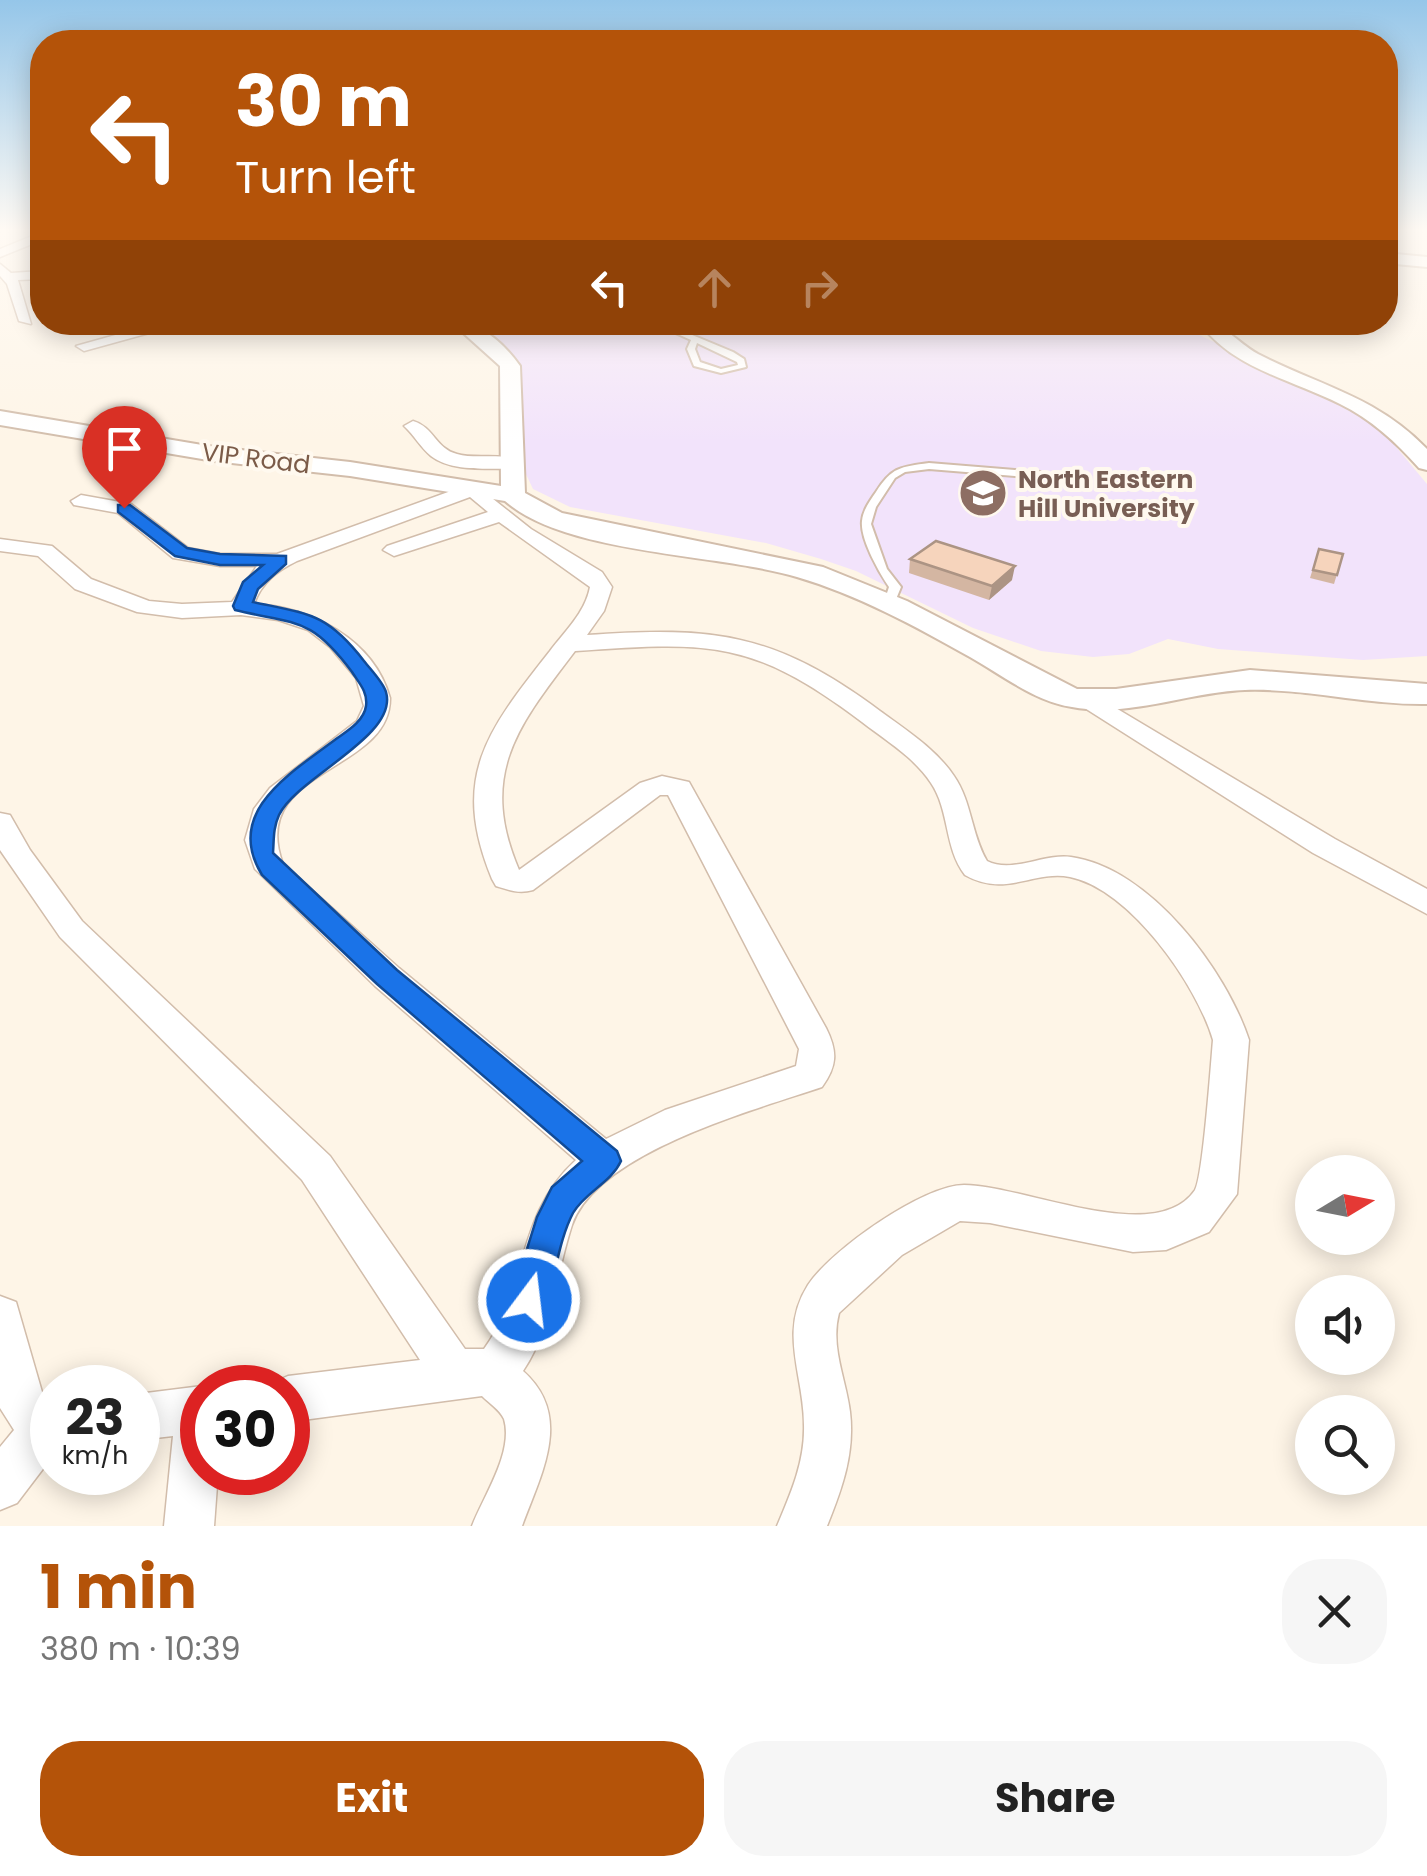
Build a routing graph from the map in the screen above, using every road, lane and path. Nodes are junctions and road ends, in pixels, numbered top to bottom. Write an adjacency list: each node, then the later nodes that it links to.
1 (17, 300): 2 (street)
2 (26, 321)
3 (129, 335): 8 (street)
4 (476, 335): 11 (street)
5 (684, 335): 7 (lane)
6 (1221, 335): 12 (street)
7 (695, 340): 7 (lane)
8 (84, 346)
9 (0, 418): 14 (street, VIP Road)
10 (413, 426): 11 (street)
11 (511, 463): 16 (street)
12 (1427, 463)
13 (1040, 475): 20 (lane)
14 (473, 489): 16 (street); 19 (street)
15 (81, 502): 19 (street)
16 (507, 504): 18 (street); 20 (street); 22 (street)
17 (0, 546): 21 (street)
18 (394, 550)
19 (280, 560): 21 (street)
20 (890, 602): 24 (street)
21 (246, 608): 27 (street)
22 (567, 644): 27 (street); 37 (street)
23 (1427, 694): 24 (street)
24 (1089, 700): 26 (street)
25 (0, 822): 29 (street)
26 (1427, 903)
27 (605, 1161): 29 (street)
28 (0, 1317): 31 (street)
29 (480, 1375): 30 (street); 36 (street)
30 (310, 1396)
31 (30, 1413)
32 (30, 1449): 33 (street)
33 (0, 1486)
34 (192, 1495): 35 (street)
35 (189, 1526)
36 (497, 1526)
37 (802, 1526)

